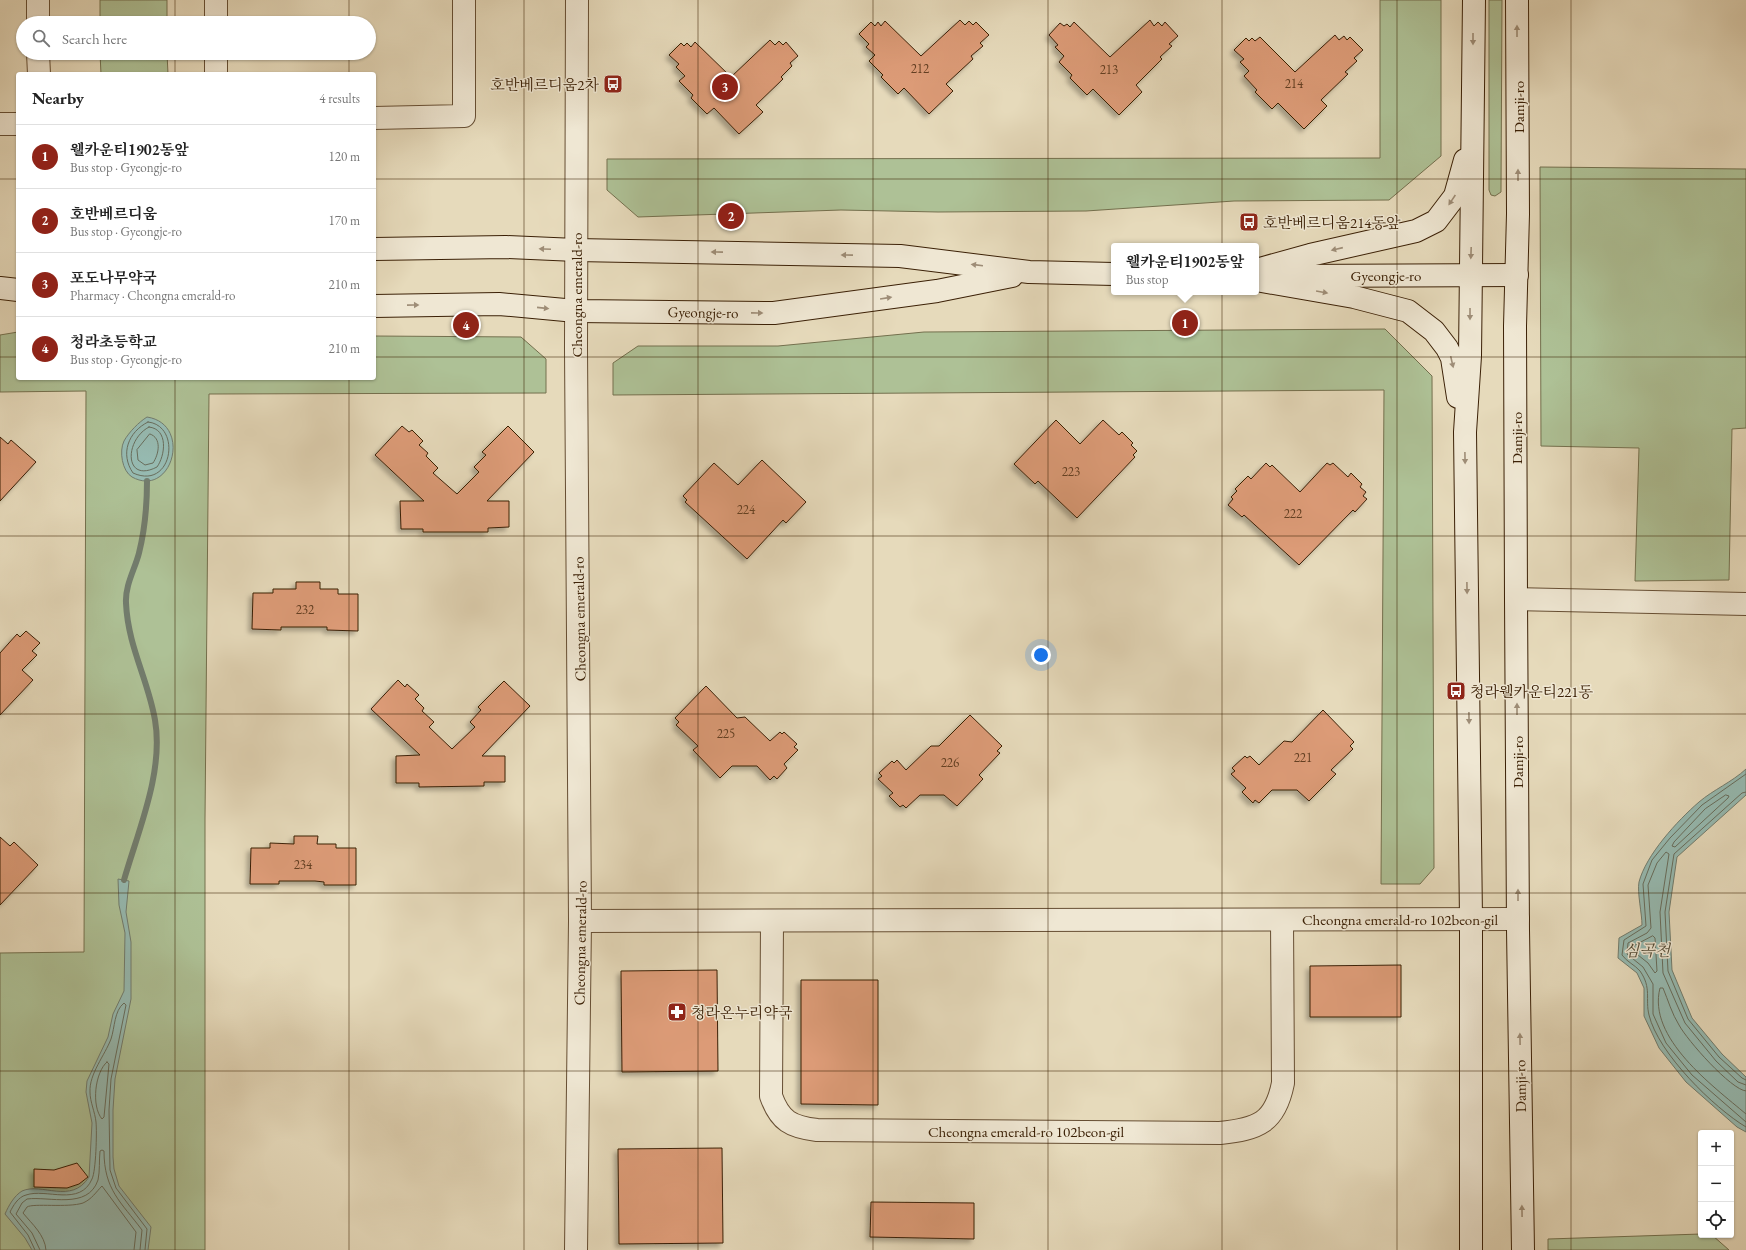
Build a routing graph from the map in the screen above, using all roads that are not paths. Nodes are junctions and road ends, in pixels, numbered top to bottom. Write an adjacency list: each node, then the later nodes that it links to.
1 (38, 0): 7 (main road)
2 (216, 0): 8 (main road)
3 (464, 0): 13 (main road)
4 (577, 0): 18 (main road, Cheongna emerald-ro)
5 (1474, 0): 14 (main road, one-way to 14)
6 (1517, 0): 23 (main road, Damji-ro, one-way to 6)
7 (38, 16)
8 (216, 16)
9 (38, 60): 11 (main road)
10 (216, 60): 12 (main road)
11 (39, 72)
12 (216, 72)
13 (376, 118)
14 (1473, 122): 19 (main road, one-way to 19); 22 (main road, one-way to 22)
15 (0, 124): 16 (main road)
16 (16, 124)
17 (376, 249): 18 (main road, Gyeongje-ro, one-way to 17)
18 (576, 250): 20 (main road, Gyeongje-ro, one-way to 18); 30 (main road, Cheongna emerald-ro)
19 (1259, 269)
20 (1029, 272): 21 (main road, Gyeongje-ro); 30 (main road, Gyeongje-ro, one-way to 20)
21 (1111, 274)
22 (1470, 275): 23 (main road, Gyeongje-ro); 24 (main road, Gyeongje-ro); 31 (main road, one-way to 31)
23 (1517, 275): 32 (main road, Damji-ro)
24 (1259, 276)
25 (1259, 281): 31 (main road, one-way to 31)
26 (16, 285): 27 (main road)
27 (0, 288): 28 (main road)
28 (16, 290)
29 (376, 306): 30 (main road, Gyeongje-ro, one-way to 30)
30 (576, 311): 37 (main road, Cheongna emerald-ro)
31 (1465, 432): 34 (main road, one-way to 34)
32 (1516, 599): 33 (main road); 35 (main road, Damji-ro, one-way to 32)
33 (1746, 604)
34 (1471, 919): 35 (main road, Cheongna emerald-ro 102beon-gil); 36 (main road, Cheongna emerald-ro 102beon-gil); 40 (main road)
35 (1518, 919): 41 (main road, Damji-ro, one-way to 35)
36 (1282, 920): 38 (main road, Cheongna emerald-ro 102beon-gil); 38 (main road, Cheongna emerald-ro 102beon-gil)
37 (580, 921): 38 (main road, Cheongna emerald-ro 102beon-gil); 39 (main road, Cheongna emerald-ro)
38 (772, 921)
39 (576, 1244)
40 (1471, 1250)
41 (1523, 1250)

